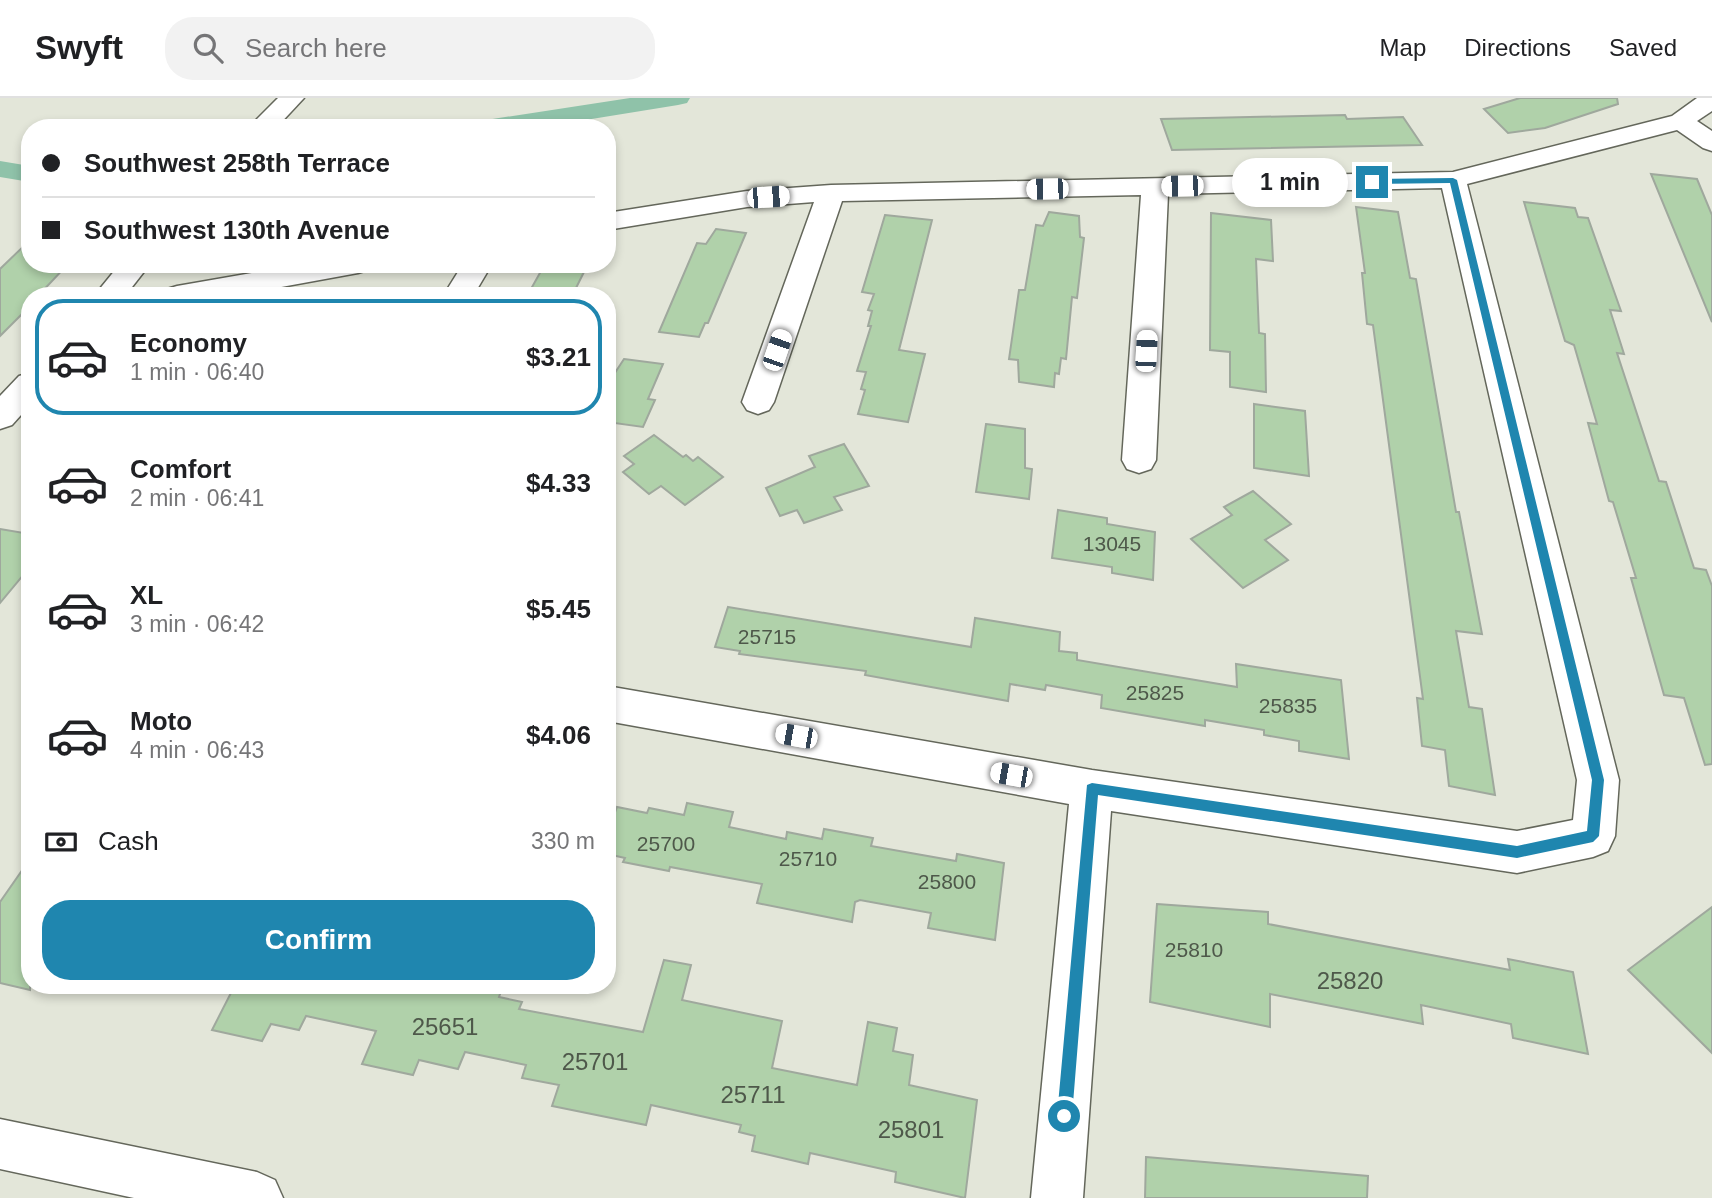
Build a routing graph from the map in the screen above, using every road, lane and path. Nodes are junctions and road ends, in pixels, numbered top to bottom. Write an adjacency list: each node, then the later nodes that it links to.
1 (292, 98): 3 (street)
2 (1712, 99): 4 (street)
3 (270, 119)
4 (1681, 121): 5 (street); 6 (street)
5 (1712, 143)
6 (1453, 180): 7 (street); 19 (street)
7 (1156, 187): 8 (street); 17 (street)
8 (831, 193): 9 (street); 15 (street)
9 (616, 221)
10 (128, 273): 12 (street)
11 (307, 273): 13 (street)
12 (117, 287)
13 (228, 287)
14 (21, 394): 16 (street)
15 (758, 402)
16 (0, 417)
17 (1139, 460)
18 (616, 705): 19 (street)
19 (1092, 789): 22 (street)
20 (0, 1144): 21 (street)
21 (257, 1198)
22 (1057, 1198)

